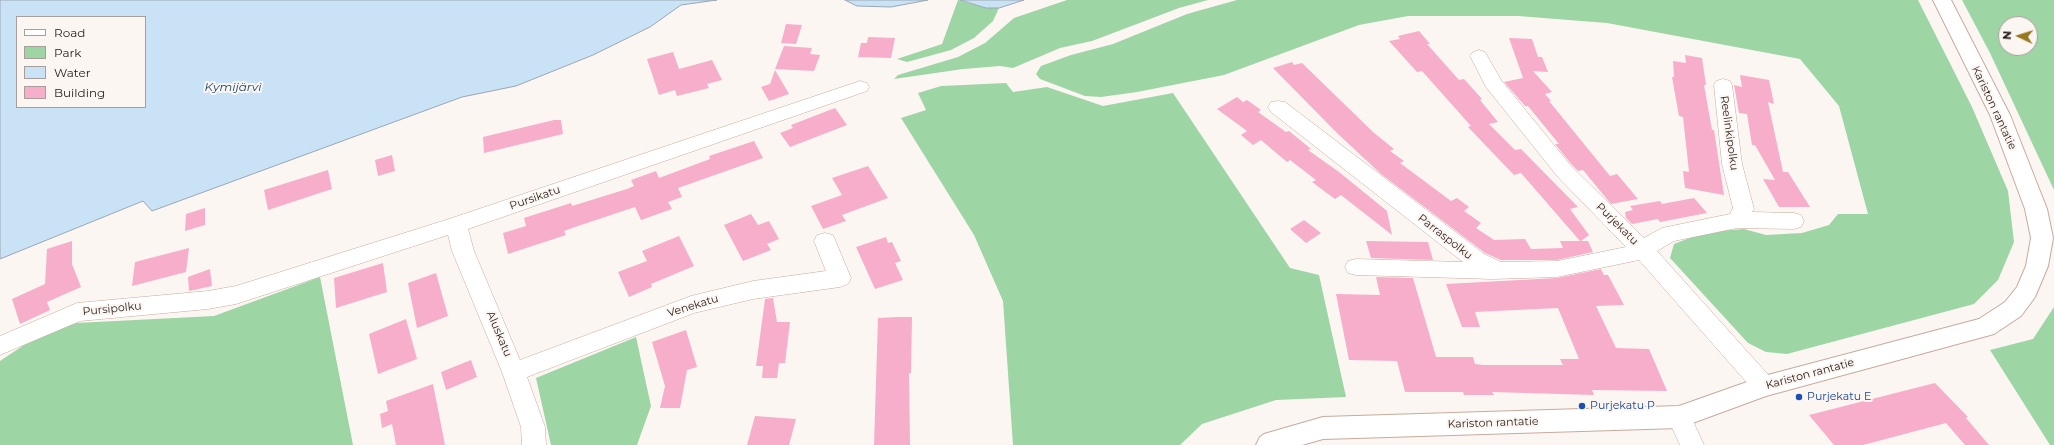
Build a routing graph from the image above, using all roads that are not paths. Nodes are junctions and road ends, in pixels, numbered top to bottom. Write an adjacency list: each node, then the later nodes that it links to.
1 (1942, 0): 16 (street, Kariston rantatie)
2 (1479, 56): 10 (street, Purjekatu)
3 (1723, 85): 6 (street, Reelinkipolku)
4 (860, 87): 8 (street, Pursikatu)
5 (1278, 107): 12 (street, Parraspolku)
6 (1737, 220): 7 (street); 10 (street)
7 (1794, 221)
8 (456, 225): 13 (street, Pursikatu); 15 (street, Aluskatu)
9 (825, 241): 15 (street, Venekatu)
10 (1643, 250): 12 (street, Parraspolku); 16 (street, Purjekatu)
11 (1356, 267): 12 (street)
12 (1498, 271)
13 (208, 300): 14 (street, Pursipolku)
14 (0, 346)
15 (514, 372): 18 (street, Aluskatu)
16 (1764, 386): 17 (street, Kariston rantatie)
17 (1680, 417): 19 (street, Kariston rantatie); 20 (street)
18 (534, 445)
19 (1269, 445)
20 (1692, 445)

